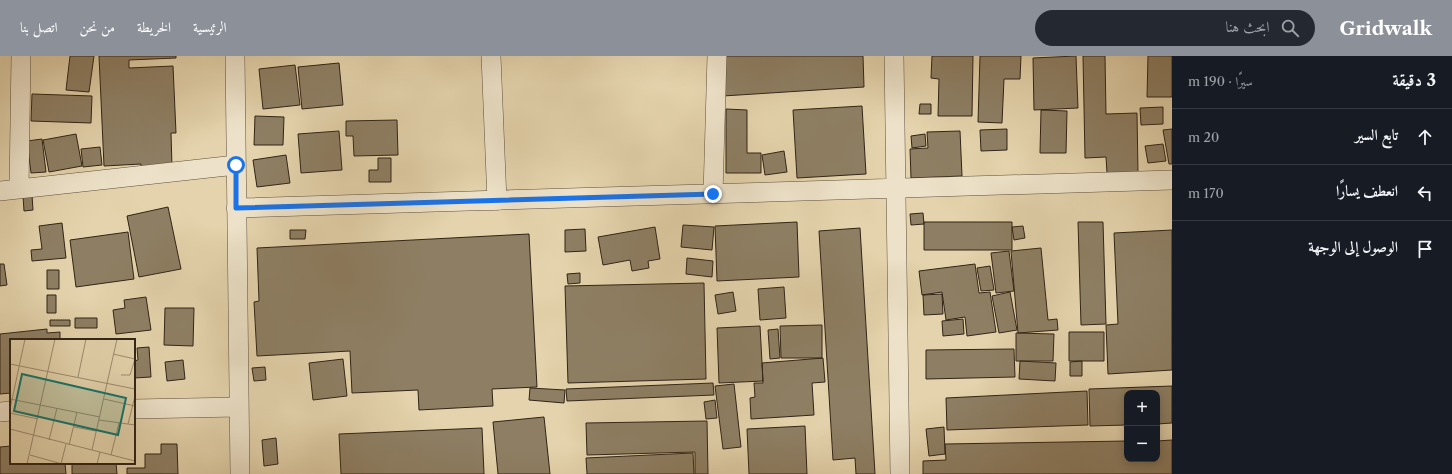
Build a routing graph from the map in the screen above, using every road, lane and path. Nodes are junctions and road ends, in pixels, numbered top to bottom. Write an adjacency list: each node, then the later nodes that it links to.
1 (21, 56): 8 (street)
2 (235, 56): 6 (street)
3 (491, 56): 12 (street)
4 (717, 56): 11 (street)
5 (894, 56): 9 (street)
6 (236, 165): 8 (street); 13 (street)
7 (1172, 180): 9 (street)
8 (19, 189): 10 (street)
9 (896, 189): 11 (street); 19 (street)
10 (0, 191)
11 (713, 194): 12 (street)
12 (497, 201): 13 (street)
13 (236, 208): 14 (street)
14 (239, 407): 15 (street); 18 (street)
15 (135, 409)
16 (10, 411): 17 (street)
17 (0, 412)
18 (240, 474)
19 (900, 474)

